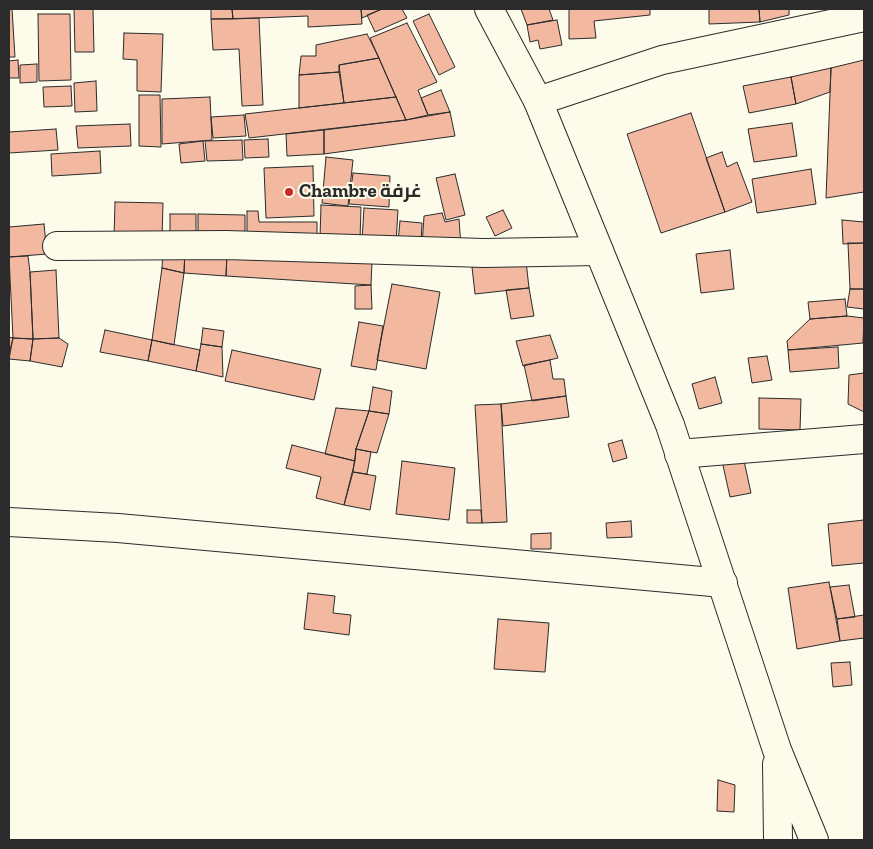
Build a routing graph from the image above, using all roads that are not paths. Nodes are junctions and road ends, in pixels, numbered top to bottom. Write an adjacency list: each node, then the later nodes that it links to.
1 (489, 9): 3 (street)
2 (864, 17): 3 (street)
3 (538, 101): 5 (street)
4 (57, 246): 5 (street)
5 (599, 251): 7 (street)
6 (864, 438): 7 (street)
7 (679, 454): 9 (street)
8 (9, 522): 9 (street)
9 (724, 583): 10 (street)
10 (777, 750): 11 (street); 12 (street)
11 (778, 840)
12 (814, 840)

